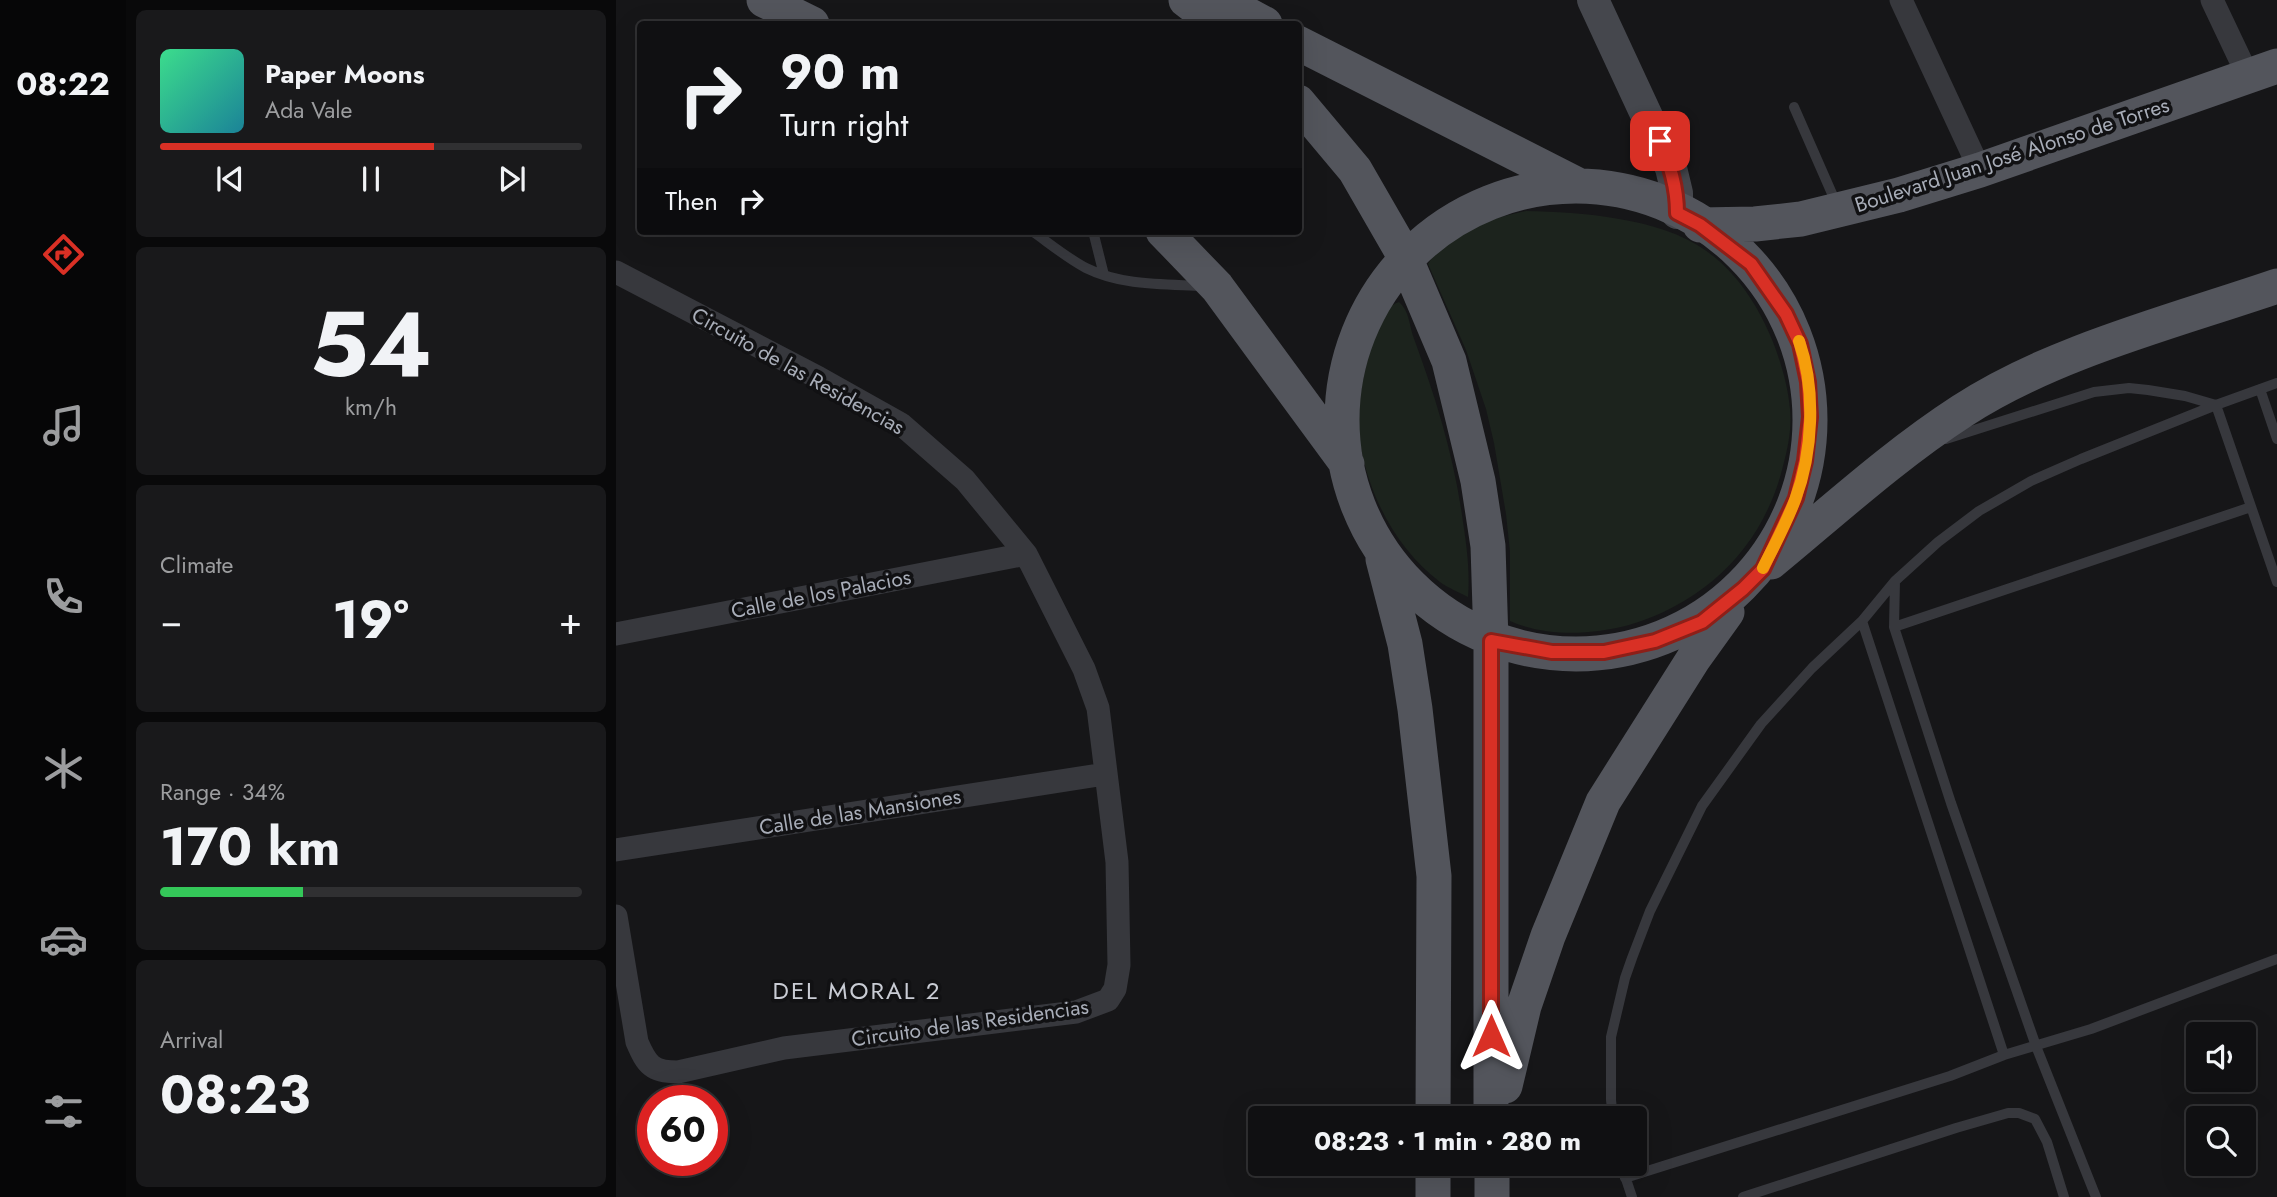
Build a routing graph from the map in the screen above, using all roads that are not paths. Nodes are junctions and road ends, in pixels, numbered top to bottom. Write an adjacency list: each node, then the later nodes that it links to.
1 (764, 0): 7 (main road)
2 (1186, 0): 8 (main road)
3 (1220, 0): 9 (main road)
4 (1593, 0): 17 (street)
5 (1901, 0): 14 (street)
6 (2212, 0): 11 (street)
7 (806, 21)
8 (1213, 21)
9 (1259, 21)
10 (1302, 45): 15 (main road)
11 (2262, 71): 14 (main road, Boulevard Juan José Alonso de Torres)
12 (1302, 107): 21 (main road)
13 (1794, 107): 16 (lane)
14 (1980, 170): 16 (main road, Boulevard Juan José Alonso de Torres)
15 (1591, 191): 17 (main road); 21 (main road)
16 (1840, 211): 17 (main road, Boulevard Juan José Alonso de Torres)
17 (1688, 219): 35 (main road)
18 (1038, 235): 23 (lane)
19 (1094, 235): 23 (lane)
20 (1167, 235): 25 (main road)
21 (1404, 256): 31 (main road); 41 (main road)
22 (616, 272): 34 (street, Circuito de las Residencias)
23 (1104, 275): 25 (lane)
24 (2277, 286): 30 (main road)
25 (1217, 287): 31 (main road)
26 (2277, 383): 27 (lane)
27 (2260, 389): 28 (lane); 29 (lane)
28 (2216, 405): 30 (lane); 32 (lane); 36 (lane)
29 (2277, 439)
30 (1905, 452): 35 (main road)
31 (1352, 471): 33 (main road)
32 (2251, 507): 37 (lane); 39 (lane)
33 (1378, 539): 41 (main road); 48 (main road)
34 (1026, 554): 40 (street, Calle de los Palacios); 42 (street, Circuito de las Residencias)
35 (1753, 579): 41 (main road); 50 (main road)
36 (1895, 581): 38 (lane); 39 (lane)
37 (2277, 582)
38 (1862, 621): 47 (lane); 51 (lane)
39 (1894, 627): 46 (lane)
40 (616, 634)
41 (1491, 641): 49 (main road)
42 (1105, 774): 43 (street, Calle de las Mansiones); 44 (street, Circuito de las Residencias)
43 (616, 850)
44 (616, 916)
45 (2277, 959): 46 (lane)
46 (2036, 1046): 47 (lane); 60 (lane)
47 (2004, 1055): 54 (lane)
48 (1433, 1106)
49 (1492, 1106)
50 (1500, 1106)
51 (1612, 1106)
52 (1433, 1176): 55 (main road)
53 (1492, 1176): 56 (main road)
54 (1625, 1178): 57 (lane)
55 (1433, 1197)
56 (1492, 1197)
57 (1632, 1197)
58 (1743, 1197): 59 (lane)
59 (2064, 1197)
60 (2096, 1197)

